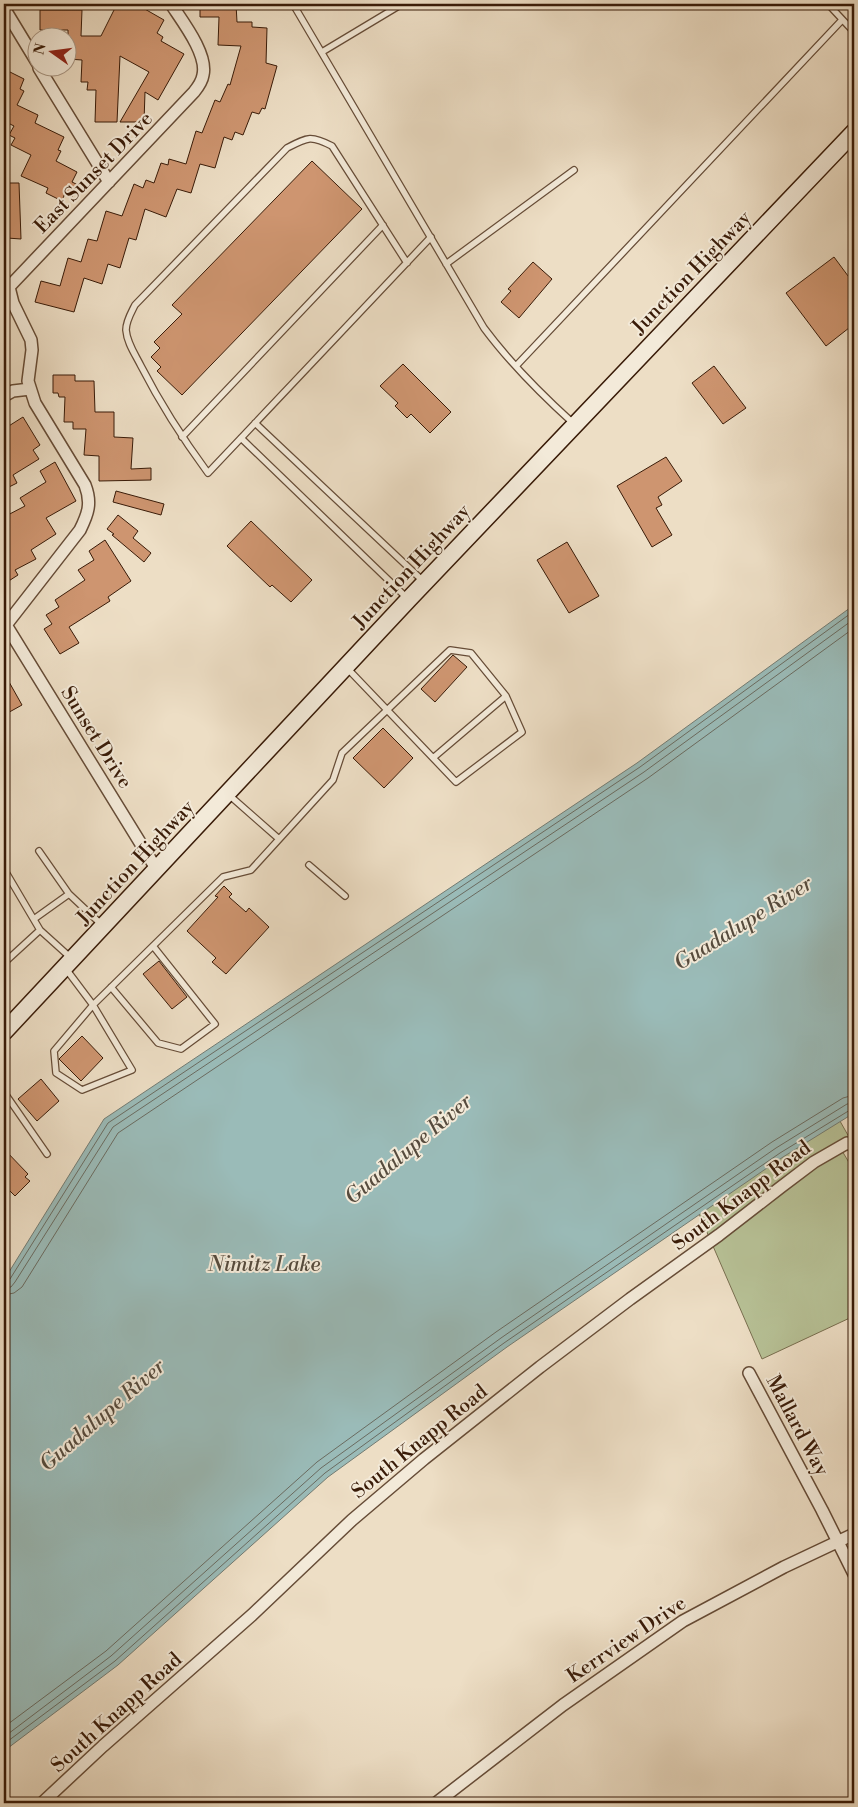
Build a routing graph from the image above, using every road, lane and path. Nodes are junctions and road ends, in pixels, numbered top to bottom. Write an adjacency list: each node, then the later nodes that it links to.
1 (171, 4): 13 (street, East Sunset Drive)
2 (293, 4): 9 (lane)
3 (402, 4): 9 (lane)
4 (828, 4): 6 (lane)
5 (4, 8): 8 (street)
6 (842, 20): 7 (lane); 20 (lane)
7 (854, 32)
8 (28, 48)
9 (322, 52): 15 (lane)
10 (46, 78): 13 (street)
11 (854, 132): 24 (main road, Junction Highway)
12 (574, 170): 17 (lane)
13 (109, 182): 19 (street, East Sunset Drive)
14 (383, 225): 16 (lane); 25 (lane); 25 (lane)
15 (431, 237): 16 (lane); 17 (lane)
16 (407, 263): 23 (lane)
17 (446, 264): 20 (lane)
18 (4, 287): 19 (street)
19 (13, 303): 21 (street)
20 (516, 366): 24 (lane)
21 (30, 389): 22 (street); 29 (street)
22 (4, 396)
23 (256, 423): 26 (lane); 27 (lane)
24 (575, 424): 27 (main road, Junction Highway)
25 (182, 437): 26 (lane)
26 (241, 438): 28 (lane)
27 (425, 582): 28 (main road, Junction Highway)
28 (408, 599): 30 (main road, Junction Highway)
29 (5, 625): 39 (street, Sunset Drive)
30 (346, 667): 32 (lane); 34 (main road, Junction Highway)
31 (506, 696): 32 (lane); 33 (lane); 33 (lane)
32 (388, 710): 33 (lane); 35 (lane)
33 (433, 758)
34 (228, 794): 35 (lane); 39 (main road, Junction Highway)
35 (279, 839): 45 (lane)
36 (39, 851): 40 (lane)
37 (309, 865): 41 (lane)
38 (4, 869): 42 (lane)
39 (157, 870): 43 (main road, Junction Highway)
40 (69, 894): 42 (lane); 43 (lane)
41 (345, 896)
42 (34, 919): 44 (lane)
43 (104, 926): 47 (main road, Junction Highway)
44 (40, 930): 46 (lane); 47 (lane)
45 (153, 946): 48 (lane); 48 (lane)
46 (4, 963)
47 (68, 964): 49 (lane); 50 (main road, Junction Highway)
48 (111, 987): 49 (lane)
49 (93, 1005): 49 (lane)
50 (4, 1032)
51 (4, 1092): 53 (lane)
52 (851, 1145): 58 (street, South Knapp Road)
53 (48, 1154)
54 (749, 1373): 56 (street, Mallard Way)
55 (854, 1534): 56 (street, Kerrview Drive)
56 (838, 1542): 57 (street, Mallard Way); 59 (street, Kerrview Drive)
57 (854, 1574)
58 (42, 1803)
59 (436, 1803)

